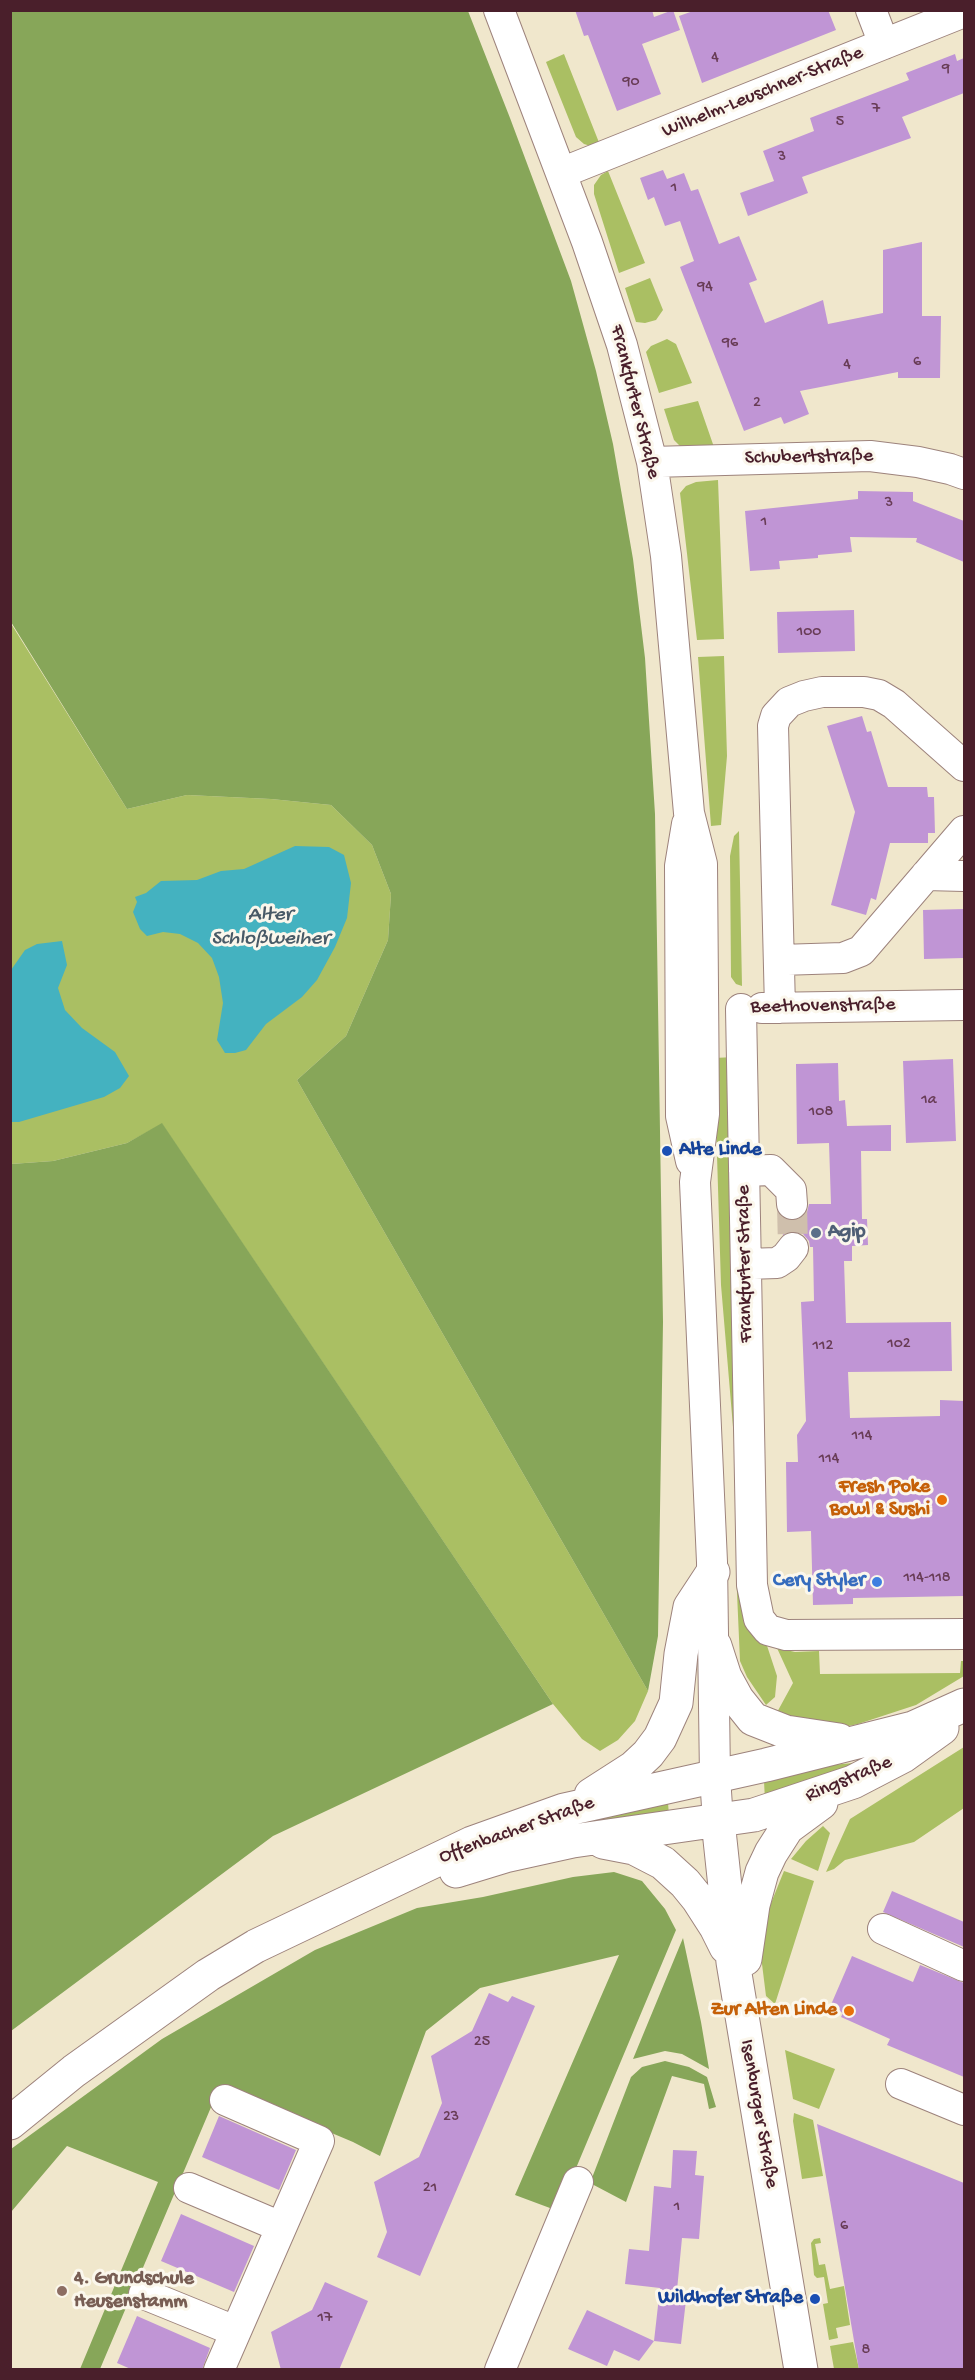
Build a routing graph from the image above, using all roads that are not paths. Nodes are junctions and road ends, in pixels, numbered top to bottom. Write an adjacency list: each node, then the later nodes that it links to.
1 (499, 10): 5 (street, Frankfurter Straße)
2 (871, 10): 4 (street)
3 (964, 12): 4 (street, Wilhelm-Leuschner-Straße)
4 (884, 44): 5 (street, Wilhelm-Leuschner-Straße)
5 (561, 173): 6 (street, Frankfurter Straße)
6 (652, 462): 7 (street, Schubertstraße); 14 (street, Frankfurter Straße)
7 (964, 474)
8 (964, 766): 12 (street)
9 (964, 831): 10 (street)
10 (926, 875): 11 (street); 12 (street)
11 (964, 876)
12 (780, 960): 15 (street)
13 (964, 1005): 15 (street, Beethovenstraße)
14 (692, 1008): 16 (street, Beethovenstraße); 22 (street, Frankfurter Straße)
15 (780, 1008): 16 (street, Beethovenstraße)
16 (741, 1009): 17 (street, Frankfurter Straße)
17 (744, 1171): 18 (street); 20 (street, Frankfurter Straße)
18 (792, 1204)
19 (793, 1248): 20 (street)
20 (746, 1264): 21 (street, Frankfurter Straße)
21 (750, 1520): 22 (street); 23 (street, Frankfurter Straße)
22 (712, 1567): 24 (street, Frankfurter Straße); 29 (main road)
23 (964, 1634)
24 (715, 1646): 26 (main road); 27 (street, Frankfurter Straße)
25 (964, 1707): 26 (main road, Ringstraße); 28 (main road, Ringstraße)
26 (862, 1742): 27 (main road, Ringstraße)
27 (715, 1777): 29 (main road, Offenbacher Straße); 30 (street, Frankfurter Straße)
28 (848, 1784): 30 (main road, Ringstraße); 36 (main road)
29 (564, 1810): 32 (main road, Offenbacher Straße)
30 (718, 1821): 31 (main road, Offenbacher Straße); 34 (main road, Isenburger Straße)
31 (573, 1841): 32 (main road, Offenbacher Straße); 34 (main road)
32 (328, 1910): 40 (main road, Offenbacher Straße)
33 (883, 1929): 35 (street)
34 (733, 1962): 36 (main road, Isenburger Straße)
35 (964, 1966)
36 (745, 2042): 48 (main road, Isenburger Straße)
37 (900, 2084): 39 (street)
38 (225, 2100): 43 (street)
39 (964, 2110)
40 (10, 2123)
41 (578, 2182): 47 (street)
42 (189, 2188): 43 (street)
43 (281, 2227): 45 (street)
44 (144, 2294): 45 (street)
45 (236, 2331): 46 (street)
46 (219, 2370)
47 (500, 2370)
48 (801, 2370)

